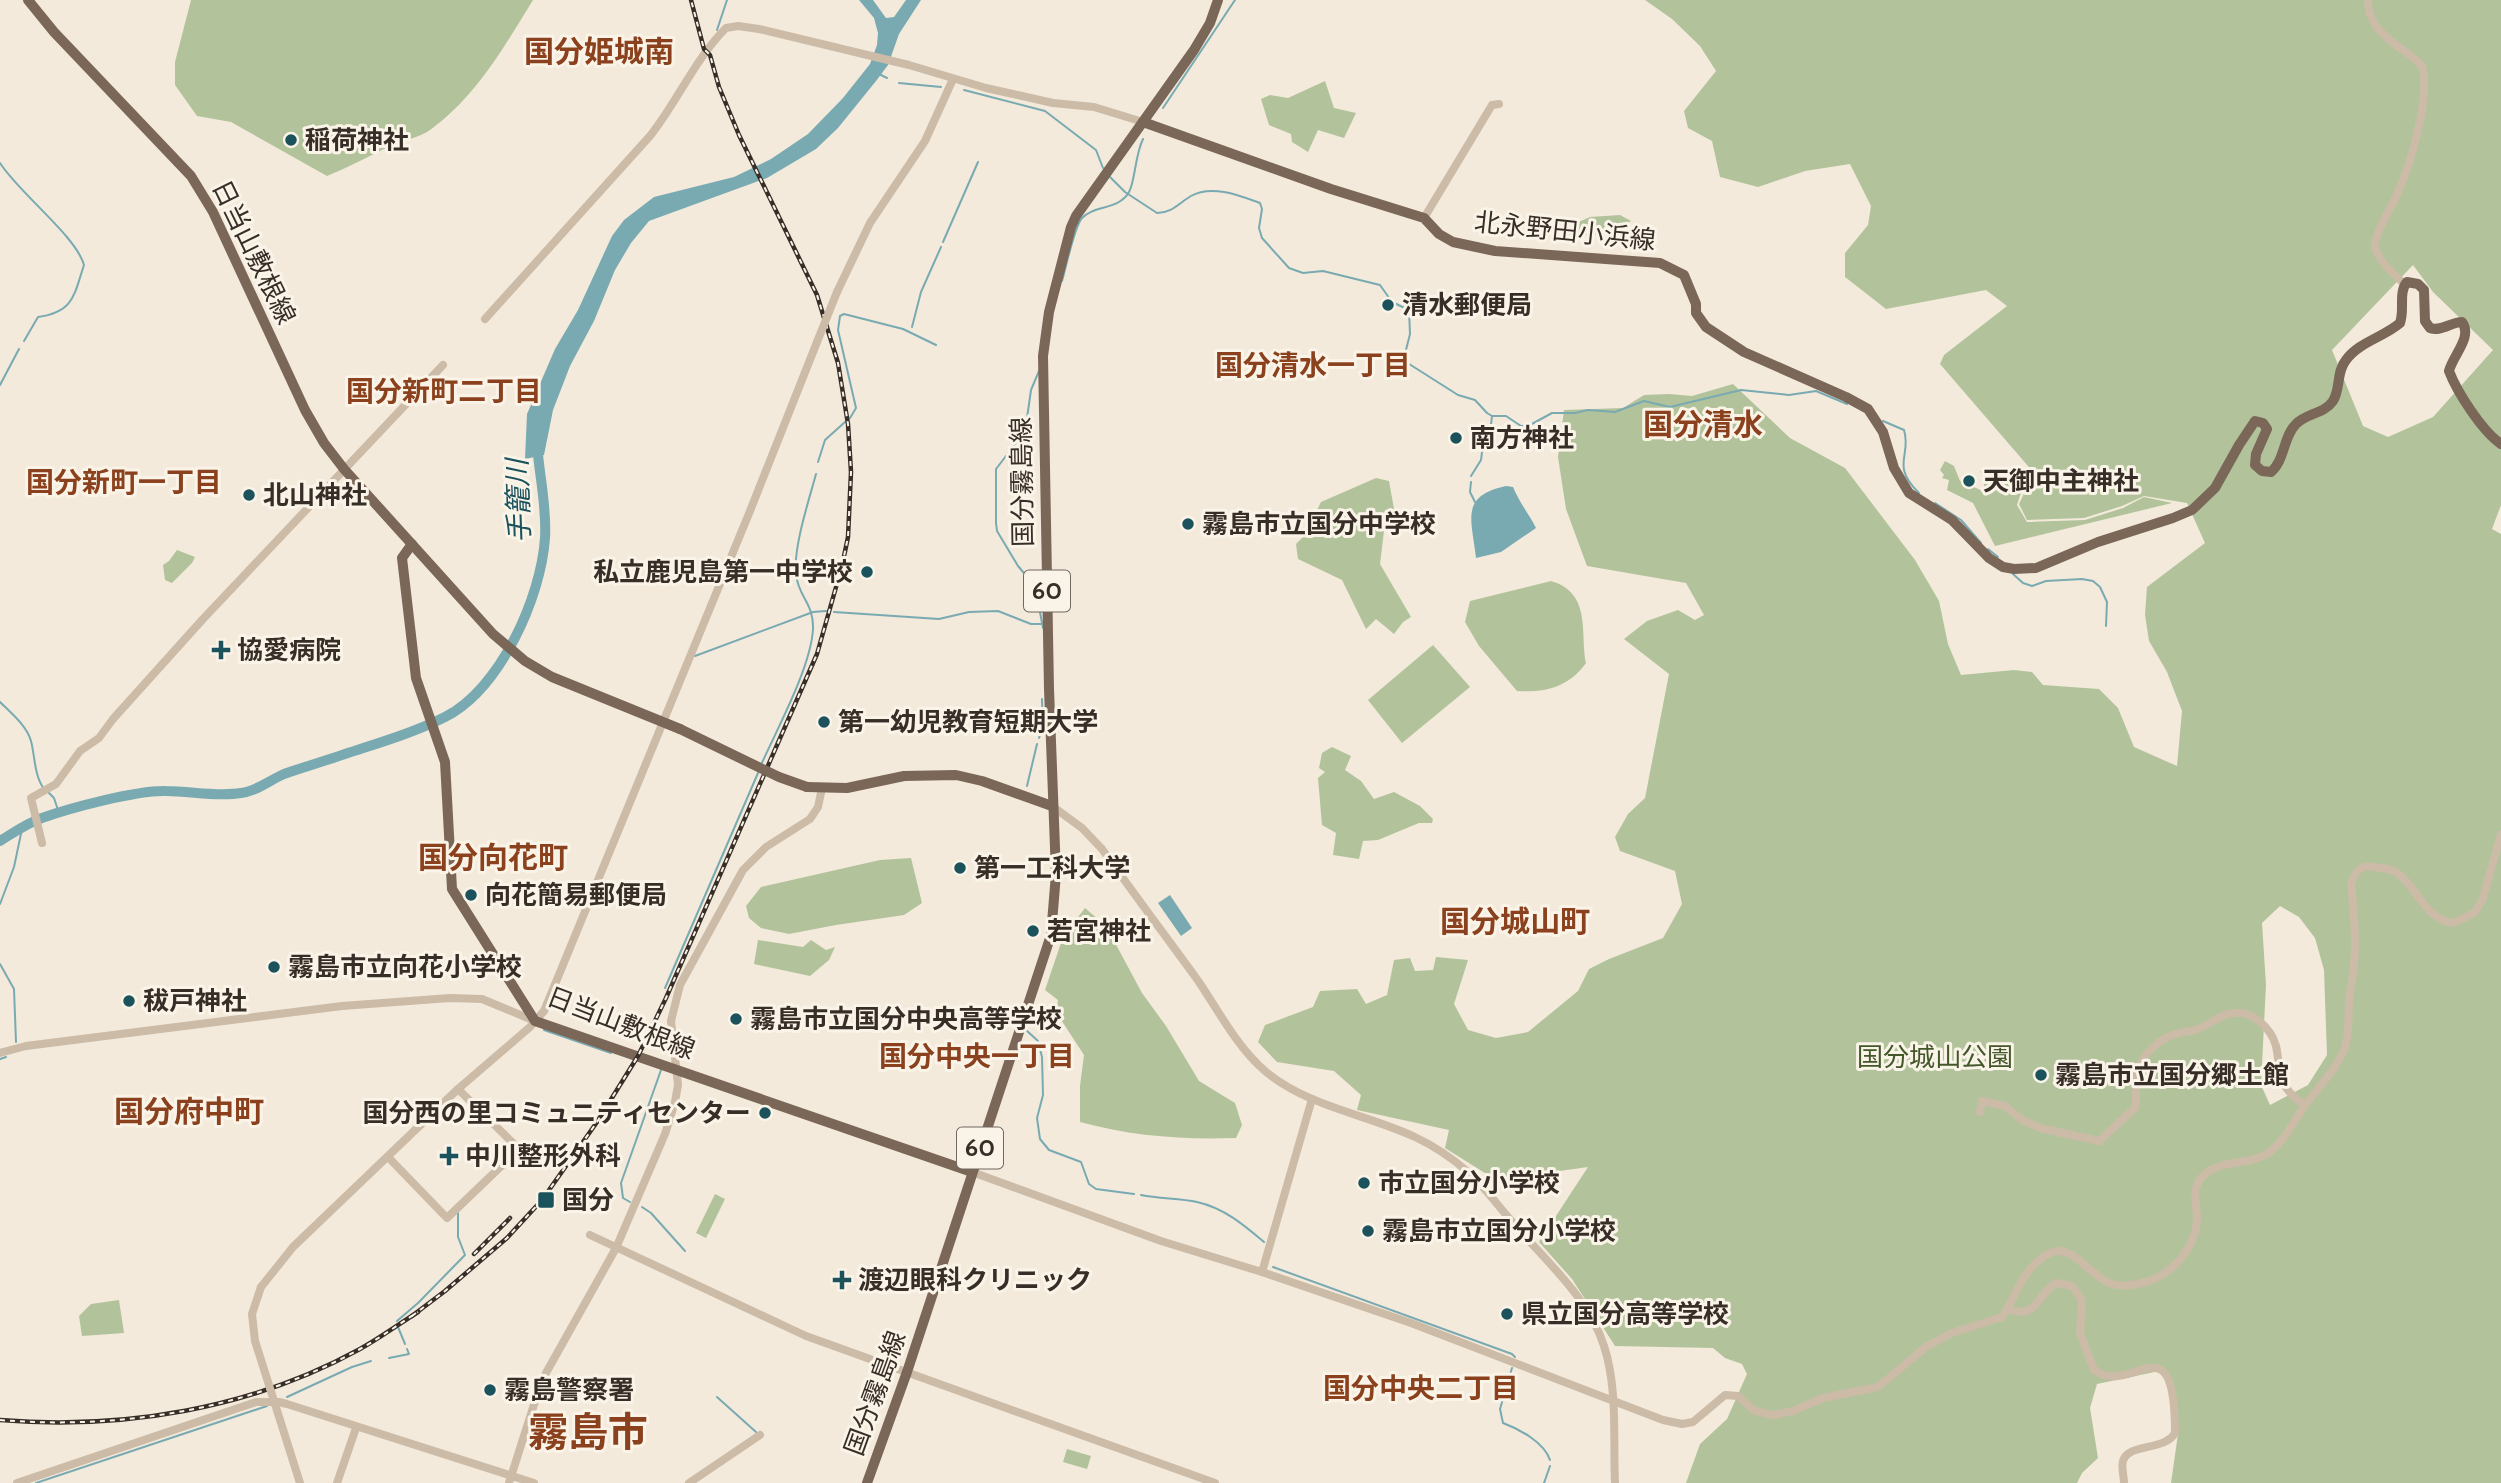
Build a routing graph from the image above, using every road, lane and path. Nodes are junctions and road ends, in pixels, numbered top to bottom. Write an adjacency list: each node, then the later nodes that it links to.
1 (28, 0): 12 (main road, 日当山敷根線)
2 (1218, 0): 6 (main road, 国分霧島線 / 60)
3 (2368, 0): 8 (street)
4 (953, 79): 6 (street); 9 (street); 14 (street, bridge)
5 (1499, 104): 7 (street)
6 (1143, 122): 7 (main road, 北永野田小浜線); 16 (main road, 国分霧島線 / 60)
7 (1424, 218): 8 (main road, 北永野田小浜線)
8 (2404, 284): 11 (main road)
9 (485, 319)
10 (443, 365): 12 (street)
11 (2501, 444)
12 (344, 469): 13 (main road, 日当山敷根線); 18 (street)
13 (412, 544): 14 (main road, 日当山敷根線); 19 (main road, 日当山敷根線)
14 (663, 722): 15 (main road, 日当山敷根線, bridge); 19 (street)
15 (822, 788): 16 (main road, 日当山敷根線); 21 (street)
16 (1052, 806): 23 (street); 27 (main road, 国分霧島線 / 60)
17 (2501, 834): 24 (street)
18 (42, 843)
19 (535, 1021): 20 (street); 21 (main road, 日当山敷根線); 22 (street)
20 (0, 1053)
21 (677, 1069): 27 (main road, 日当山敷根線); 29 (street)
22 (458, 1088): 26 (street); 26 (street)
23 (1312, 1099): 30 (street); 33 (street)
24 (2305, 1106): 25 (street); 31 (street)
25 (1980, 1112)
26 (388, 1157): 38 (street, bridge)
27 (972, 1172): 30 (street); 32 (main road, 国分霧島線 / 60)
28 (590, 1235): 29 (street)
29 (616, 1248): 32 (street); 36 (street)
30 (1262, 1272): 33 (street)
31 (2008, 1309): 33 (street); 45 (street)
32 (907, 1372): 42 (main road, 国分霧島線 / 60); 43 (street)
33 (1612, 1401): 44 (street)
34 (356, 1428): 36 (street); 37 (street); 39 (street)
35 (760, 1435): 41 (street)
36 (510, 1480): 40 (street)
37 (17, 1483)
38 (300, 1483)
39 (337, 1483)
40 (534, 1483)
41 (689, 1483)
42 (867, 1483)
43 (1216, 1483)
44 (1615, 1483)
45 (2124, 1483)

